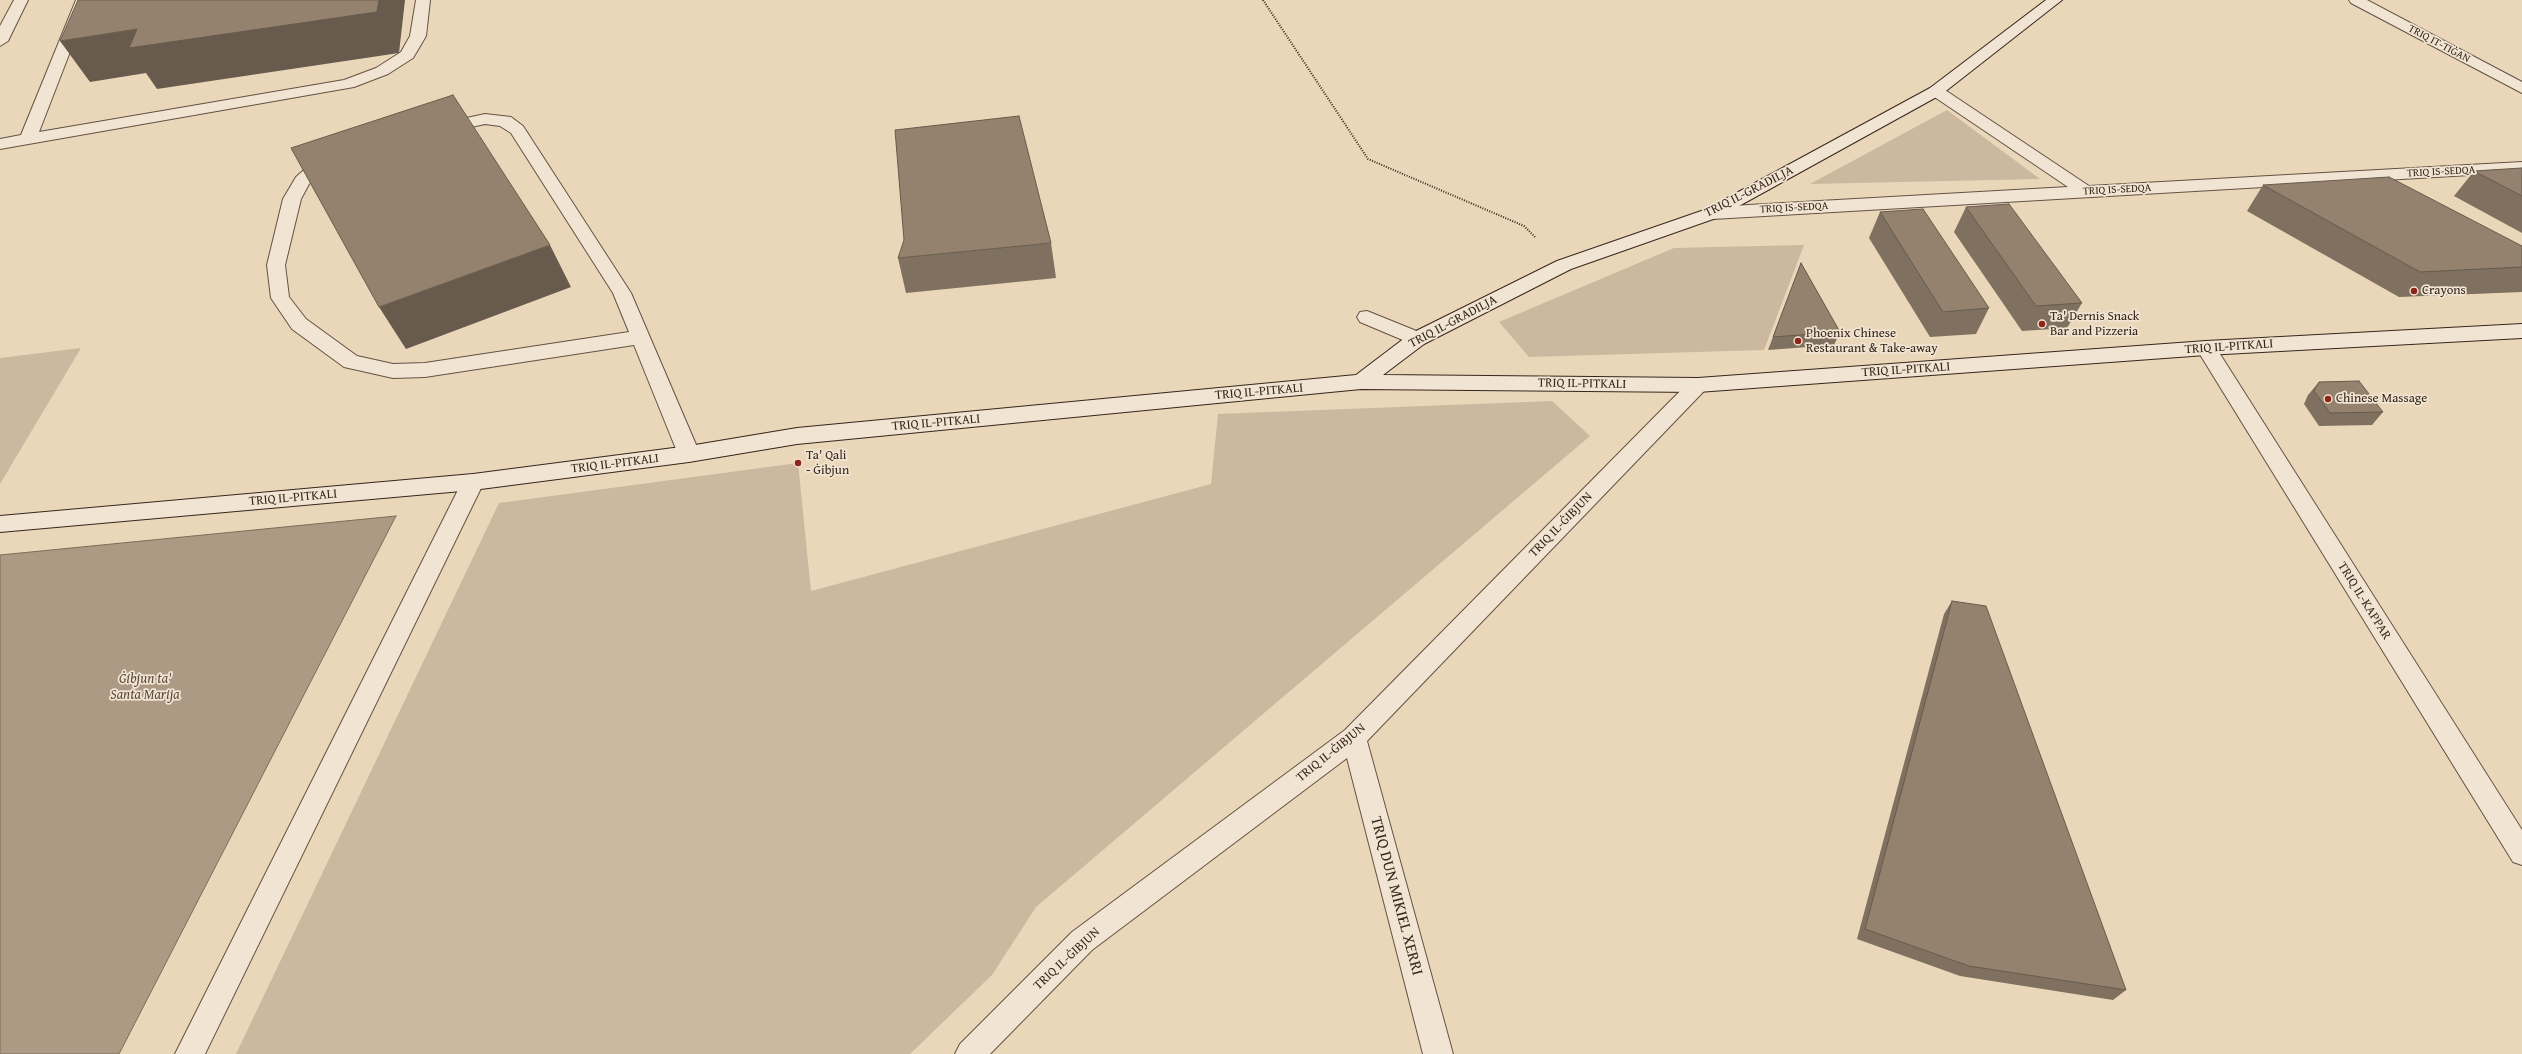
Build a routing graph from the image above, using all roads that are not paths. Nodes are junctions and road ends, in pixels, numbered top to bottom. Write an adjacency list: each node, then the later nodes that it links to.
1 (21, 0): 6 (street)
2 (83, 0): 10 (street)
3 (424, 0): 10 (street)
4 (2055, 0): 8 (street, TRIQ IL-GRADILJA)
5 (2356, 0): 7 (street, TRIQ IT-TIĠAN)
6 (0, 41)
7 (2522, 88)
8 (1936, 91): 14 (street); 15 (street, TRIQ IL-GRADILJA)
9 (425, 133): 18 (street)
10 (28, 139): 11 (street)
11 (0, 144)
12 (350, 154): 18 (street)
13 (2522, 168): 14 (street, TRIQ IS-SEDQA)
14 (2086, 192): 15 (street, TRIQ IS-SEDQA)
15 (1713, 213): 19 (street, TRIQ IL-GRADILJA)
16 (1367, 317): 19 (street)
17 (2522, 331): 20 (street, TRIQ IL-PITKALI)
18 (641, 337): 23 (street)
19 (1417, 339): 21 (street, TRIQ IL-GRADILJA)
20 (2206, 348): 22 (street, TRIQ IL-PITKALI); 27 (street, TRIQ IL-KAPPAR)
21 (1361, 382): 22 (street, TRIQ IL-PITKALI); 23 (street, TRIQ IL-PITKALI)
22 (1698, 385): 26 (street, TRIQ IL-ĠIBJUN)
23 (689, 454): 24 (street, TRIQ IL-PITKALI)
24 (473, 482): 25 (street, TRIQ IL-PITKALI); 28 (street)
25 (0, 524)
26 (1354, 738): 29 (street, TRIQ IL-ĠIBJUN); 30 (street, TRIQ DUN MIKIEL XERRI)
27 (2522, 853)
28 (190, 1054)
29 (970, 1054)
30 (1438, 1054)

